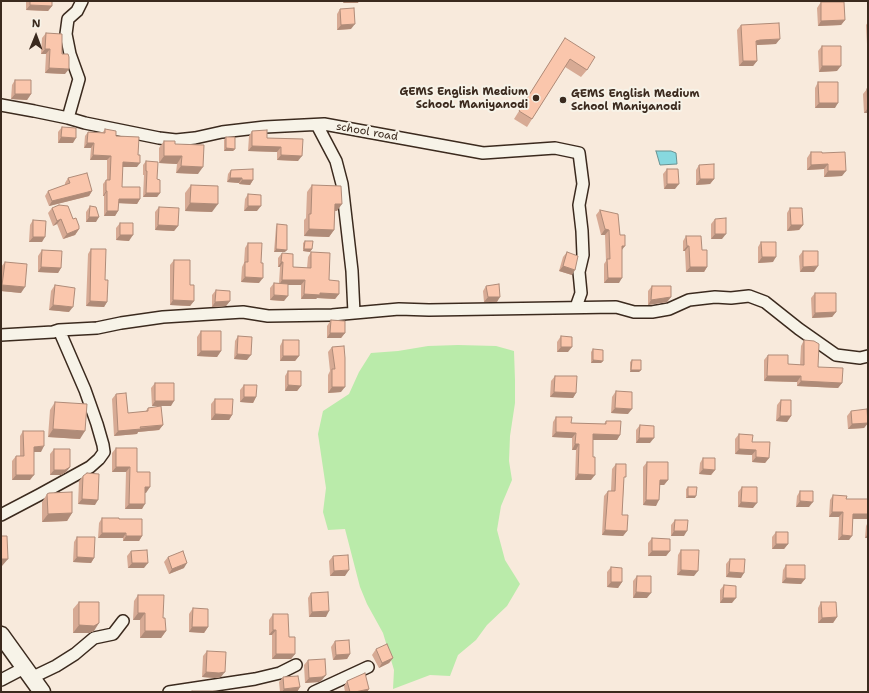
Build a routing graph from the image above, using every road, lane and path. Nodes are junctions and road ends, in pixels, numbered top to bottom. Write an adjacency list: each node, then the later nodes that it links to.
1 (82, 1): 3 (street)
2 (1, 105): 3 (street, school road)
3 (68, 118): 4 (street, school road)
4 (317, 125): 5 (street, school road); 6 (street)
5 (576, 308): 6 (street); 9 (street)
6 (354, 313): 7 (street)
7 (59, 330): 8 (street); 10 (street)
8 (1, 335)
9 (868, 356)
10 (1, 515)
11 (123, 622): 15 (street)
12 (1, 635): 15 (main road)
13 (296, 665): 18 (street)
14 (368, 667): 19 (street)
15 (28, 673): 16 (street); 17 (main road)
16 (1, 680)
17 (42, 692)
18 (169, 692)
19 (314, 692)

